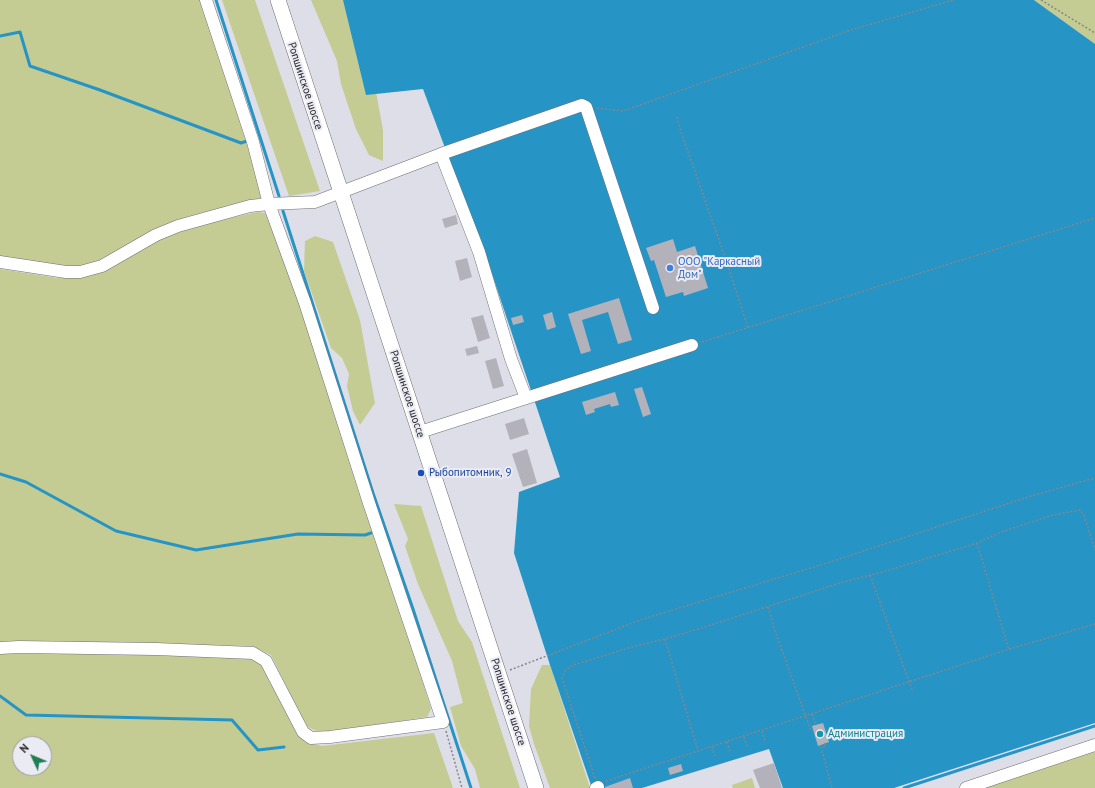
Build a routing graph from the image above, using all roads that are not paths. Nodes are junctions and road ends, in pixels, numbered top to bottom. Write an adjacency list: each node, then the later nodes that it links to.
1 (206, 0): 5 (street)
2 (278, 0): 4 (main road, Ропшинское шоссе)
3 (441, 154): 4 (street); 7 (street); 9 (street)
4 (340, 193): 5 (street); 10 (main road, Ропшинское шоссе)
5 (269, 204): 6 (street); 11 (street)
6 (0, 262)
7 (653, 308)
8 (692, 345): 9 (street)
9 (526, 398): 10 (street)
10 (420, 432): 13 (main road, Ропшинское шоссе)
11 (0, 648)
12 (1095, 745): 14 (street)
13 (536, 788)
14 (966, 788)

